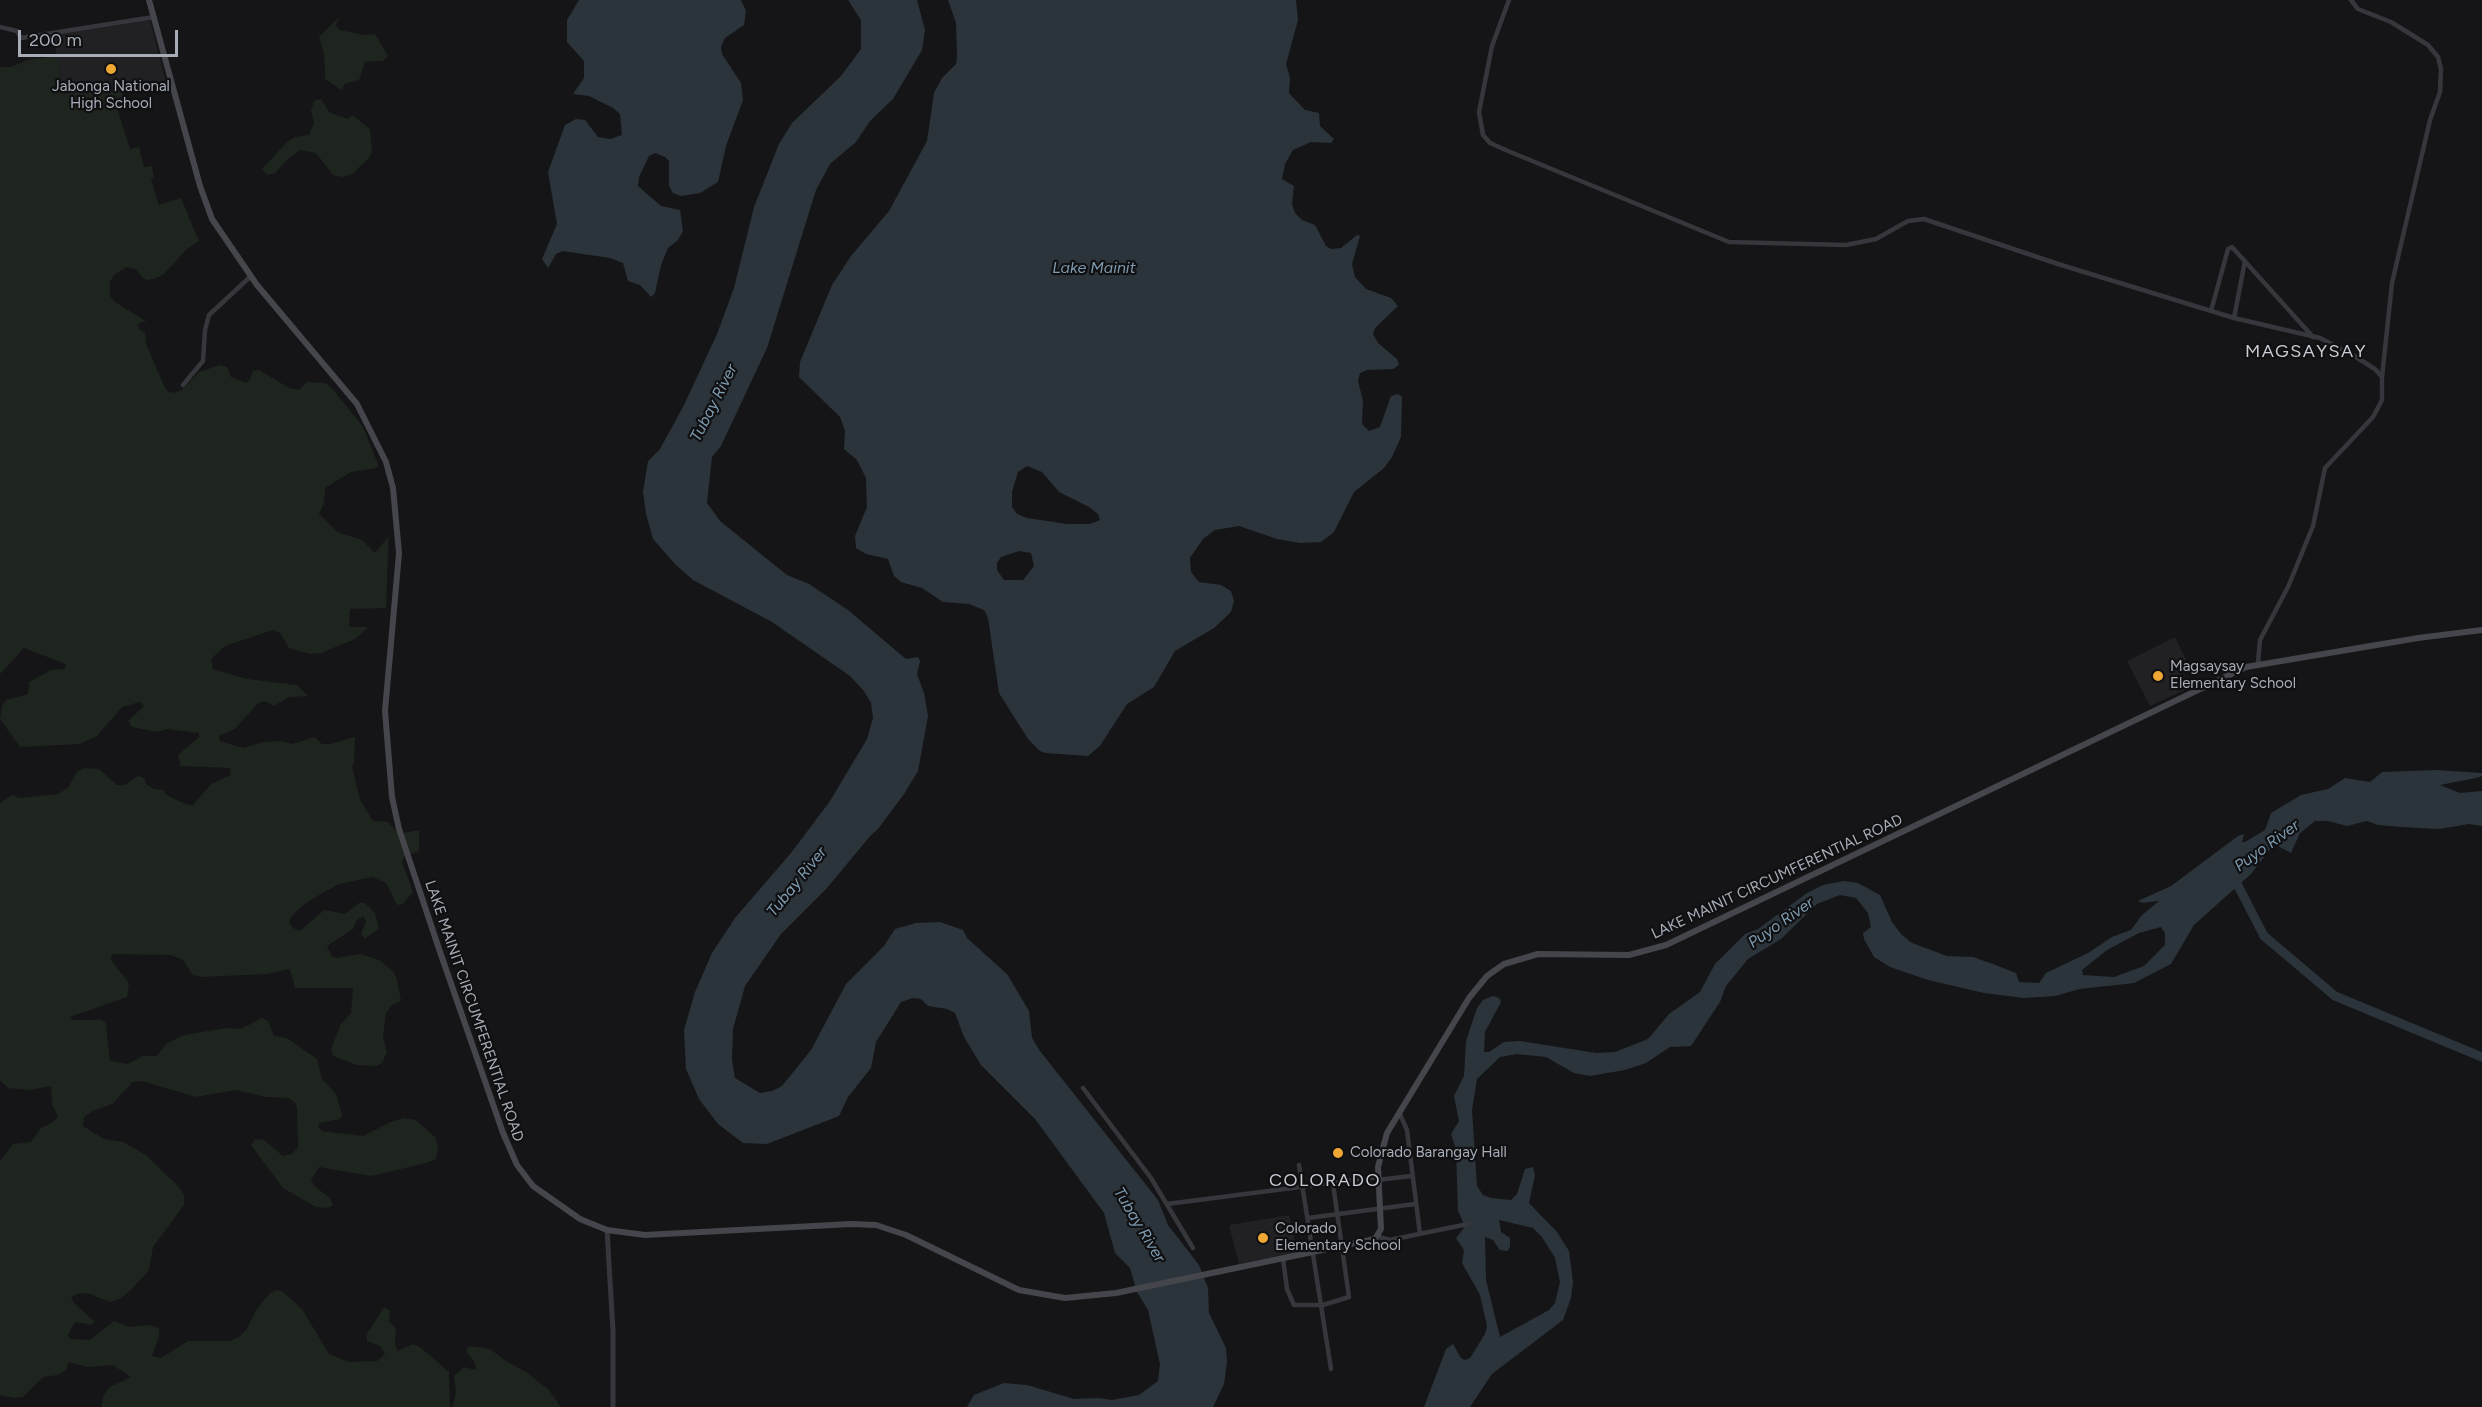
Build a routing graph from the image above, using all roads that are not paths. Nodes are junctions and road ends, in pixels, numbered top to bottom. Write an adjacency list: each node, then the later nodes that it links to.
1 (148, 0): 4 (main road, LAKE MAINIT CIRCUMFERENTIAL ROAD)
2 (1509, 0): 8 (street)
3 (2350, 0): 11 (street)
4 (153, 17): 5 (street); 7 (main road, LAKE MAINIT CIRCUMFERENTIAL ROAD)
5 (0, 27)
6 (2245, 261): 8 (street); 9 (street); 10 (street)
7 (251, 276): 12 (street); 28 (main road, LAKE MAINIT CIRCUMFERENTIAL ROAD)
8 (2211, 311): 9 (street)
9 (2234, 318): 10 (street)
10 (2313, 337): 11 (street)
11 (2382, 377): 14 (street)
12 (183, 385)
13 (2482, 630): 14 (main road, LAKE MAINIT CIRCUMFERENTIAL ROAD)
14 (2258, 663): 16 (main road, LAKE MAINIT CIRCUMFERENTIAL ROAD)
15 (1083, 1088): 22 (street)
16 (1399, 1112): 18 (street); 19 (main road, LAKE MAINIT CIRCUMFERENTIAL ROAD)
17 (1299, 1165): 21 (street)
18 (1411, 1176): 19 (street); 23 (street)
19 (1378, 1179): 20 (street); 24 (main road, LAKE MAINIT CIRCUMFERENTIAL ROAD)
20 (1333, 1184): 21 (street); 25 (street)
21 (1303, 1188): 22 (street); 26 (street)
22 (1167, 1204): 32 (street)
23 (1415, 1204): 24 (street); 29 (street)
24 (1380, 1208): 25 (street); 30 (main road, LAKE MAINIT CIRCUMFERENTIAL ROAD)
25 (1337, 1214): 26 (street); 31 (street)
26 (1308, 1218): 33 (street)
27 (1468, 1224): 29 (street)
28 (607, 1230): 34 (main road, LAKE MAINIT CIRCUMFERENTIAL ROAD); 37 (street)
29 (1420, 1234): 30 (street)
30 (1379, 1237): 31 (main road, LAKE MAINIT CIRCUMFERENTIAL ROAD)
31 (1342, 1247): 33 (main road, LAKE MAINIT CIRCUMFERENTIAL ROAD); 35 (street)
32 (1193, 1248)
33 (1314, 1253): 34 (main road, LAKE MAINIT CIRCUMFERENTIAL ROAD); 35 (street)
34 (1283, 1259): 35 (street)
35 (1323, 1305): 36 (street)
36 (1331, 1369)
37 (613, 1407)

